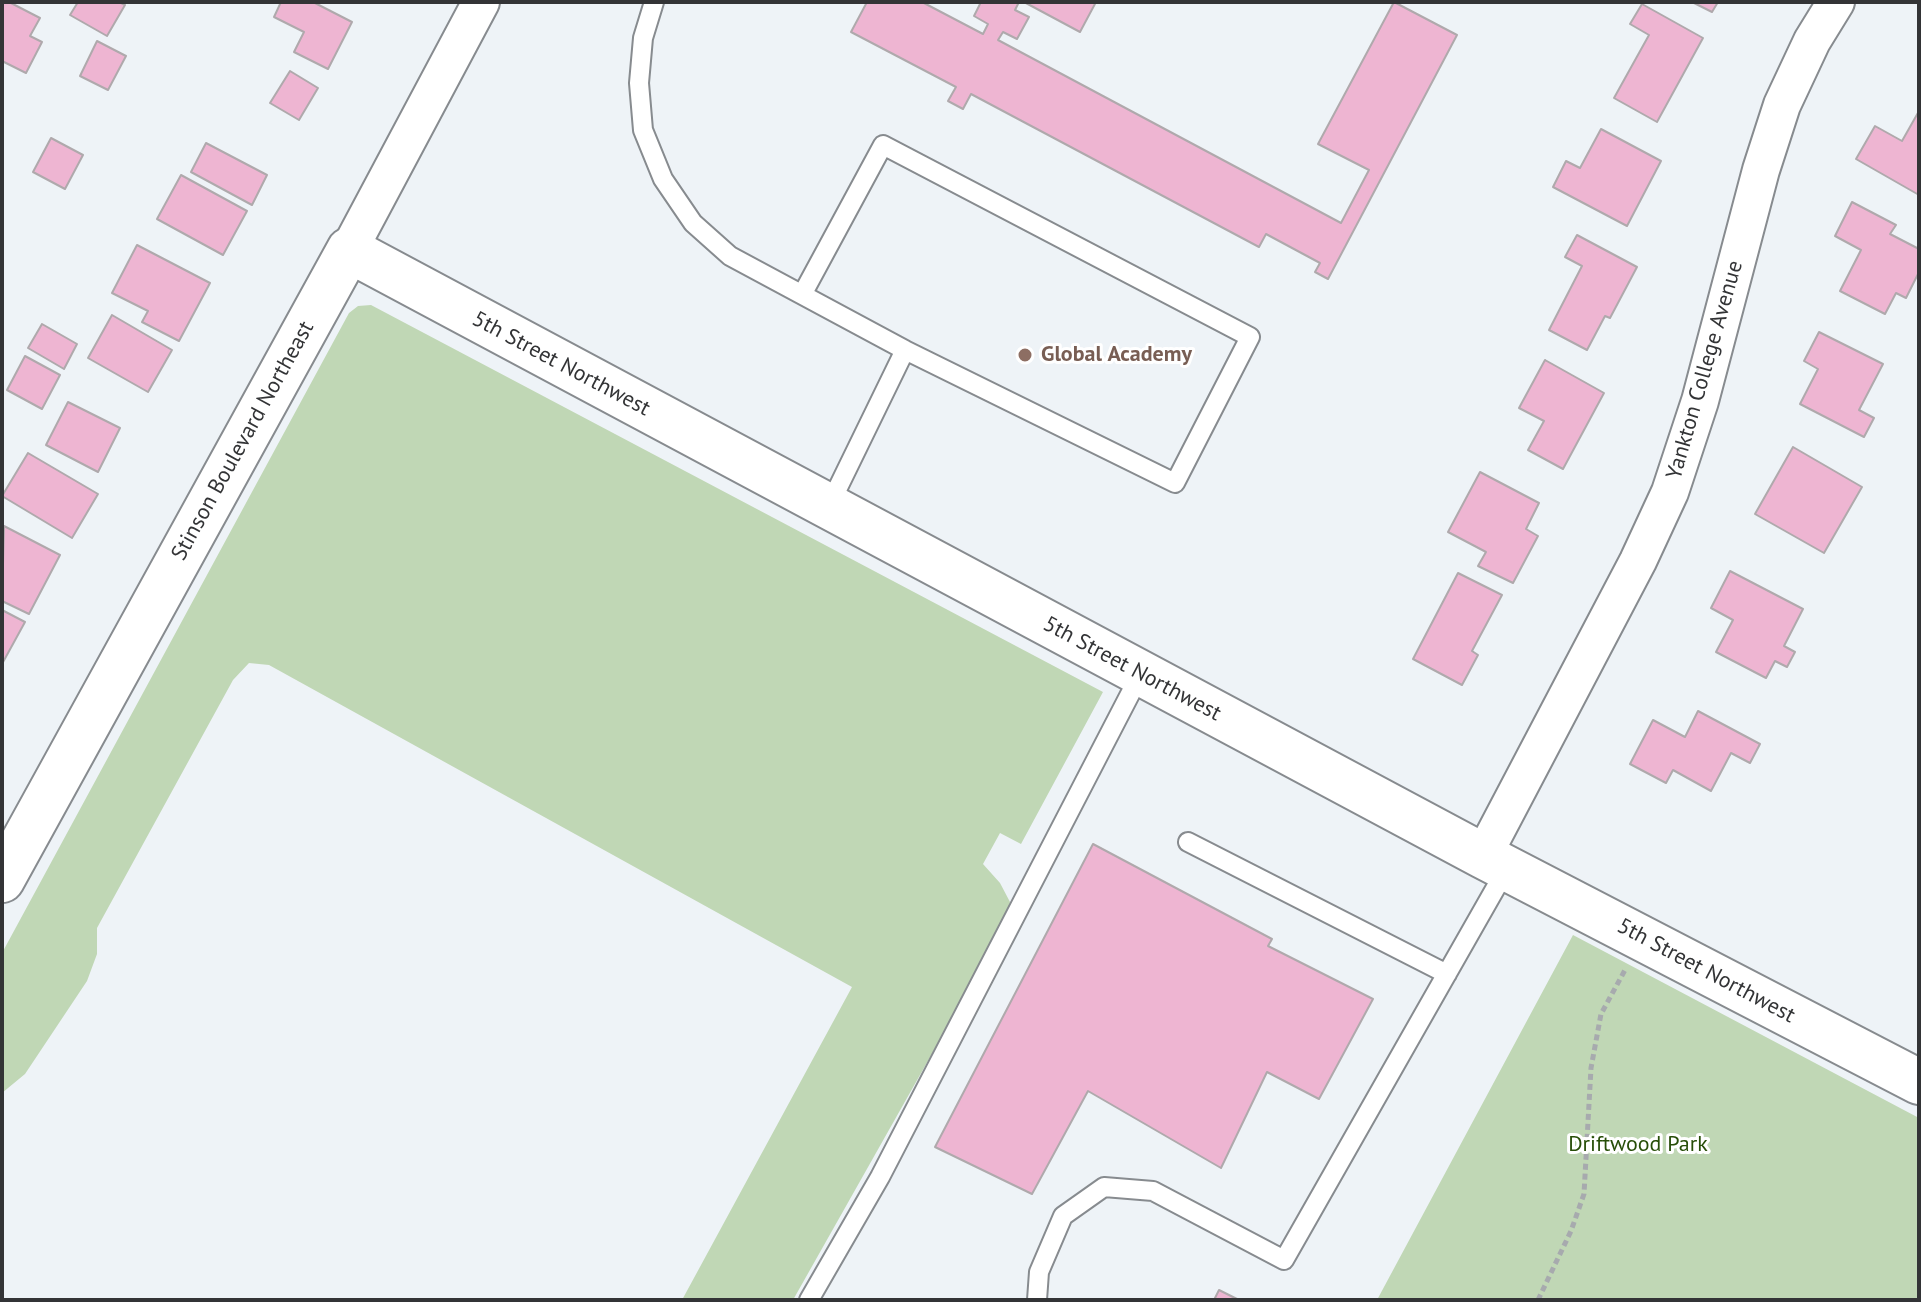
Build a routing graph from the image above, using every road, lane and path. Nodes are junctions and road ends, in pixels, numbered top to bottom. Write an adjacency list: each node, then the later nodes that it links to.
1 (481, 2): 4 (street, Stinson Boulevard Northeast)
2 (654, 2): 5 (lane)
3 (1836, 2): 11 (street, Yankton College Avenue)
4 (349, 250): 7 (street, 5th Street Northwest); 10 (street, Stinson Boulevard Northeast)
5 (803, 293): 6 (lane); 6 (lane)
6 (905, 350): 7 (lane)
7 (829, 507): 8 (street, 5th Street Northwest)
8 (1141, 673): 11 (street, 5th Street Northwest); 15 (lane)
9 (1188, 842): 13 (lane)
10 (8, 852)
11 (1495, 862): 12 (street, 5th Street Northwest); 13 (lane)
12 (1643, 938): 14 (street, 5th Street Northwest); 17 (path)
13 (1447, 974): 16 (lane)
14 (1919, 1082)
15 (809, 1300)
16 (1037, 1300)
17 (1538, 1300)

